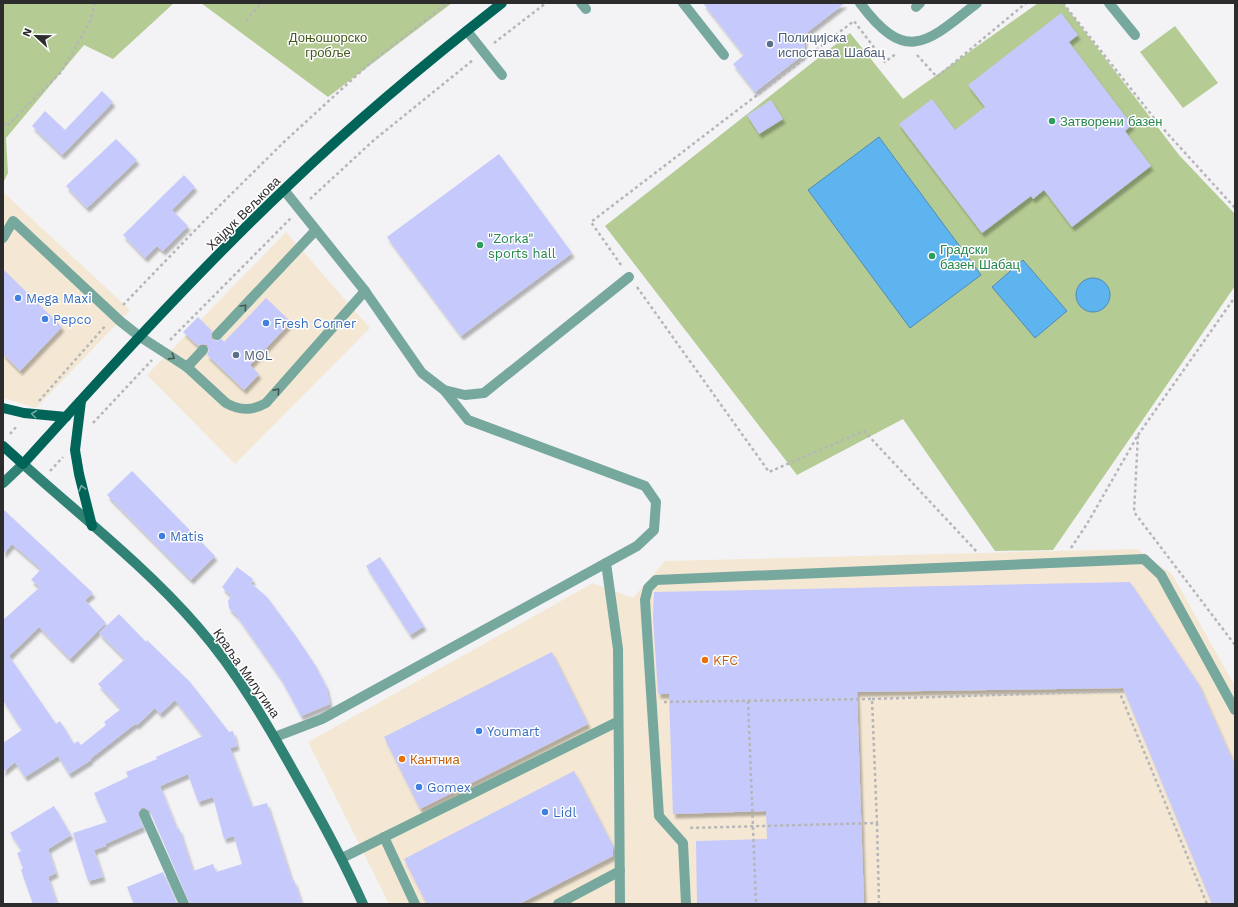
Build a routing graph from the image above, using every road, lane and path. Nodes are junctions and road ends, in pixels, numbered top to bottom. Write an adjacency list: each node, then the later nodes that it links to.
1 (95, 3): 20 (path)
2 (261, 3): 12 (path)
3 (448, 3): 29 (path)
4 (502, 3): 13 (main road, Хајдук Вељкова)
5 (546, 3): 17 (path)
6 (683, 3): 18 (street)
7 (860, 3): 8 (street)
8 (977, 3)
9 (1026, 3): 16 (path)
10 (1063, 3): 22 (path)
11 (1109, 3): 14 (street)
12 (246, 21)
13 (466, 31): 17 (street); 21 (main road, Хајдук Вељкова)
14 (1135, 35)
15 (902, 49): 26 (path)
16 (913, 50)
17 (483, 52): 19 (street); 23 (path)
18 (724, 54)
19 (502, 76)
20 (3, 123)
21 (284, 190): 23 (street); 31 (main road, Хајдук Вељкова)
22 (1235, 208)
23 (299, 210): 24 (street); 32 (path)
24 (315, 231): 27 (street); 30 (street, one-way to 24)
25 (3, 238): 29 (street)
26 (630, 277): 35 (street); 48 (path)
27 (365, 291): 34 (street, one-way to 27); 35 (street)
28 (1235, 297): 40 (path)
29 (114, 316): 31 (street); 38 (path)
30 (217, 335)
31 (139, 336): 32 (street); 36 (main road, Хајдук Вељкова)
32 (160, 350): 34 (street, one-way to 34); 42 (path)
33 (202, 350): 34 (street)
34 (187, 367)
35 (444, 390): 50 (street)
36 (81, 401): 39 (main road, Хајдук Вељкова); 42 (main road)
37 (3, 408): 38 (main road)
38 (28, 413): 39 (main road, one-way to 38); 41 (path)
39 (66, 417): 44 (main road, Хајдук Вељкова)
40 (1138, 435): 49 (path); 51 (path)
41 (8, 436)
42 (75, 443): 45 (path); 47 (main road, one-way to 42)
43 (3, 446): 44 (main road)
44 (23, 464): 45 (main road, Краља Милутина); 46 (main road)
45 (42, 481): 47 (main road, Краља Милутина)
46 (3, 483)
47 (92, 526): 57 (main road, Краља Милутина)
48 (978, 553)
49 (1067, 553)
50 (606, 563): 56 (street); 57 (street)
51 (1235, 645)
52 (872, 699): 53 (path); 59 (path); 73 (path)
53 (748, 701): 54 (path); 60 (path)
54 (651, 703): 55 (street); 61 (street)
55 (1235, 710)
56 (617, 722): 62 (street); 64 (street)
57 (275, 737): 63 (main road, Краља Милутина)
58 (144, 814): 65 (street)
59 (877, 823): 60 (path); 72 (path)
60 (753, 826): 61 (path); 71 (path)
61 (670, 828): 70 (street)
62 (384, 837): 63 (street); 67 (street)
63 (342, 858): 66 (main road, Краља Милутина)
64 (620, 871): 68 (street); 69 (street)
65 (184, 904)
66 (363, 904)
67 (415, 904)
68 (558, 904)
69 (620, 904)
70 (686, 904)
71 (756, 904)
72 (879, 904)
73 (1207, 904)

